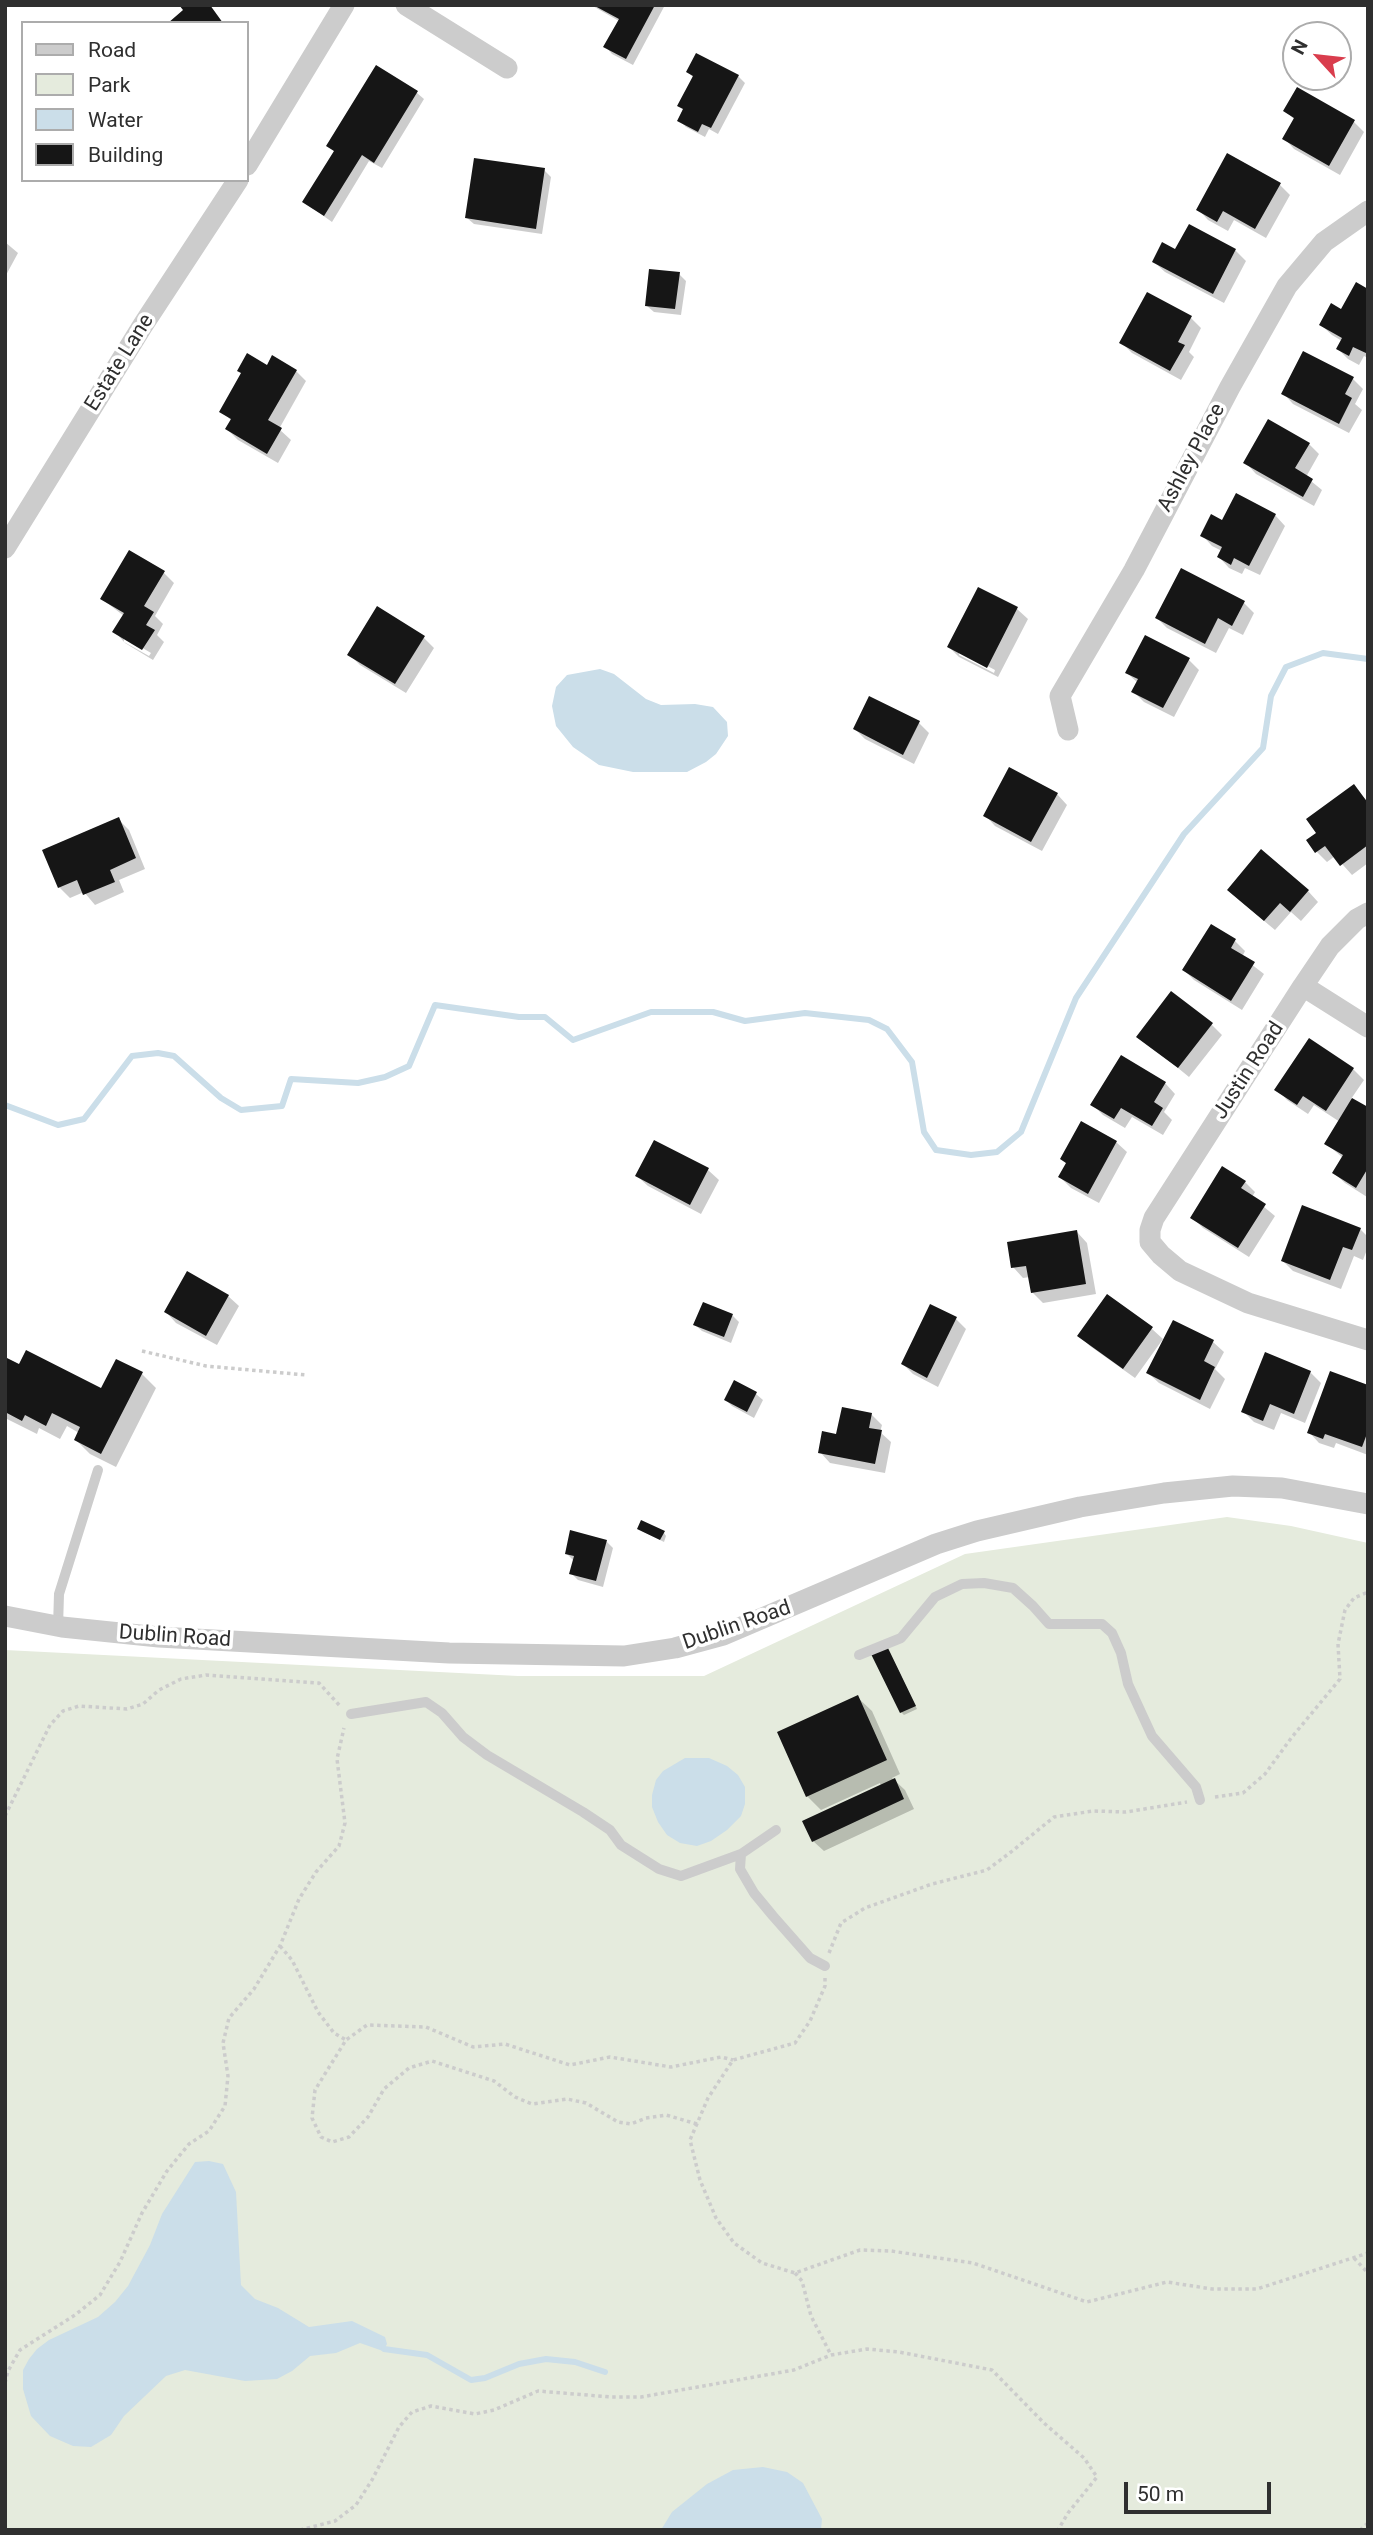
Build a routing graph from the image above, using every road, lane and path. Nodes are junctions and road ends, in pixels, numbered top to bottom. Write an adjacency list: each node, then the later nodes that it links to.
1 (344, 5): 4 (street)
2 (405, 5): 3 (street)
3 (507, 68)
4 (248, 163)
5 (237, 182): 7 (street, Estate Lane)
6 (1368, 211): 8 (street, Ashley Place)
7 (5, 548)
8 (1068, 730)
9 (1368, 913): 10 (street, Justin Road)
10 (1303, 986): 11 (street); 12 (street, Justin Road)
11 (1368, 1027)
12 (1368, 1340)
13 (142, 1351): 14 (path)
14 (306, 1375)
15 (98, 1470): 19 (lane)
16 (1368, 1504): 19 (street, Dublin Road)
17 (1368, 1592): 22 (path)
18 (5, 1616): 19 (street, Dublin Road)
19 (58, 1627)
20 (859, 1655): 22 (lane)
21 (351, 1714): 23 (path); 25 (lane); 26 (path)
22 (1200, 1800): 27 (path)
23 (5, 1816)
24 (776, 1830): 25 (lane)
25 (741, 1854): 27 (lane)
26 (280, 1946): 28 (path); 36 (path)
27 (825, 1966): 29 (path)
28 (346, 2040): 29 (path); 30 (path)
29 (733, 2060): 30 (path)
30 (697, 2124): 33 (path)
31 (1368, 2253): 32 (path)
32 (1354, 2258): 33 (path); 34 (path)
33 (795, 2273): 35 (path)
34 (1368, 2273)
35 (831, 2355): 38 (path); 39 (path)
36 (5, 2383)
37 (1368, 2523): 40 (path)
38 (300, 2530)
39 (1058, 2530)
40 (1360, 2530)

